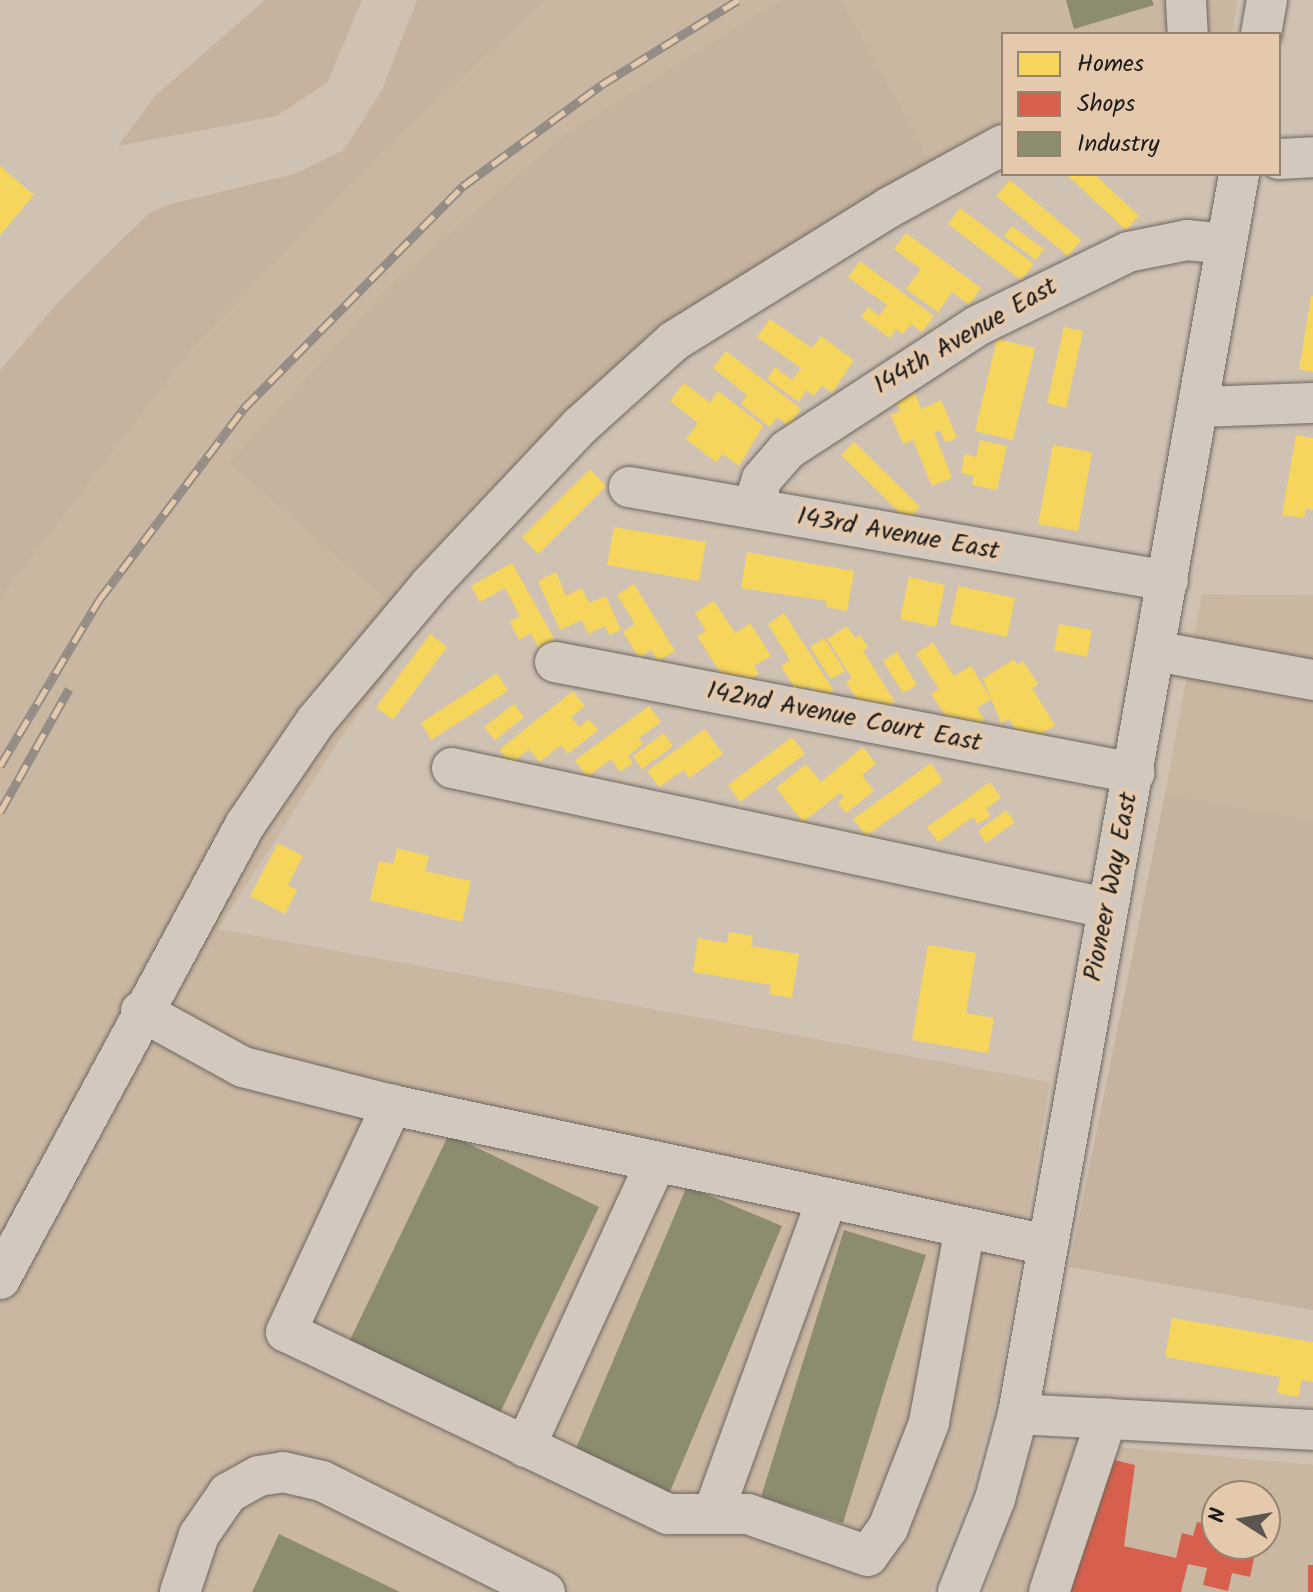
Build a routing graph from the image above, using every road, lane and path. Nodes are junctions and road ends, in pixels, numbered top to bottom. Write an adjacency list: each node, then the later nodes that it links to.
1 (1186, 0): 3 (street)
2 (1267, 0): 4 (street)
3 (1188, 32)
4 (1261, 32)
5 (1001, 146): 21 (street)
6 (1313, 157): 7 (street)
7 (1281, 159)
8 (1239, 176): 9 (street, Pioneer Way East)
9 (1225, 244): 11 (street, Pioneer Way East); 13 (street, 144th Avenue East)
10 (1313, 403): 11 (street)
11 (1199, 407): 14 (street, Pioneer Way East)
12 (629, 487): 13 (street, 143rd Avenue East)
13 (753, 508): 14 (street, 143rd Avenue East)
14 (1168, 581): 15 (street, Pioneer Way East)
15 (1155, 651): 17 (street); 19 (street, Pioneer Way East)
16 (555, 662): 19 (street, 142nd Avenue Court East)
17 (1313, 680)
18 (452, 768): 20 (street)
19 (1134, 773): 20 (street, Pioneer Way East)
20 (1106, 908): 26 (street, Pioneer Way East)
21 (141, 1011): 22 (street); 27 (street)
22 (392, 1105): 23 (street); 31 (street)
23 (656, 1162): 24 (street); 31 (street)
24 (827, 1199): 25 (street); 32 (street)
25 (965, 1228): 26 (street); 32 (street)
26 (1047, 1245): 28 (street, Pioneer Way East)
27 (0, 1279)
28 (1018, 1414): 29 (street); 35 (street, Pioneer Way East)
29 (1107, 1418): 30 (street); 36 (street)
30 (1313, 1430)
31 (525, 1447): 32 (street)
32 (714, 1511)
33 (180, 1592): 34 (street)
34 (545, 1592)
35 (958, 1592)
36 (1049, 1592)

